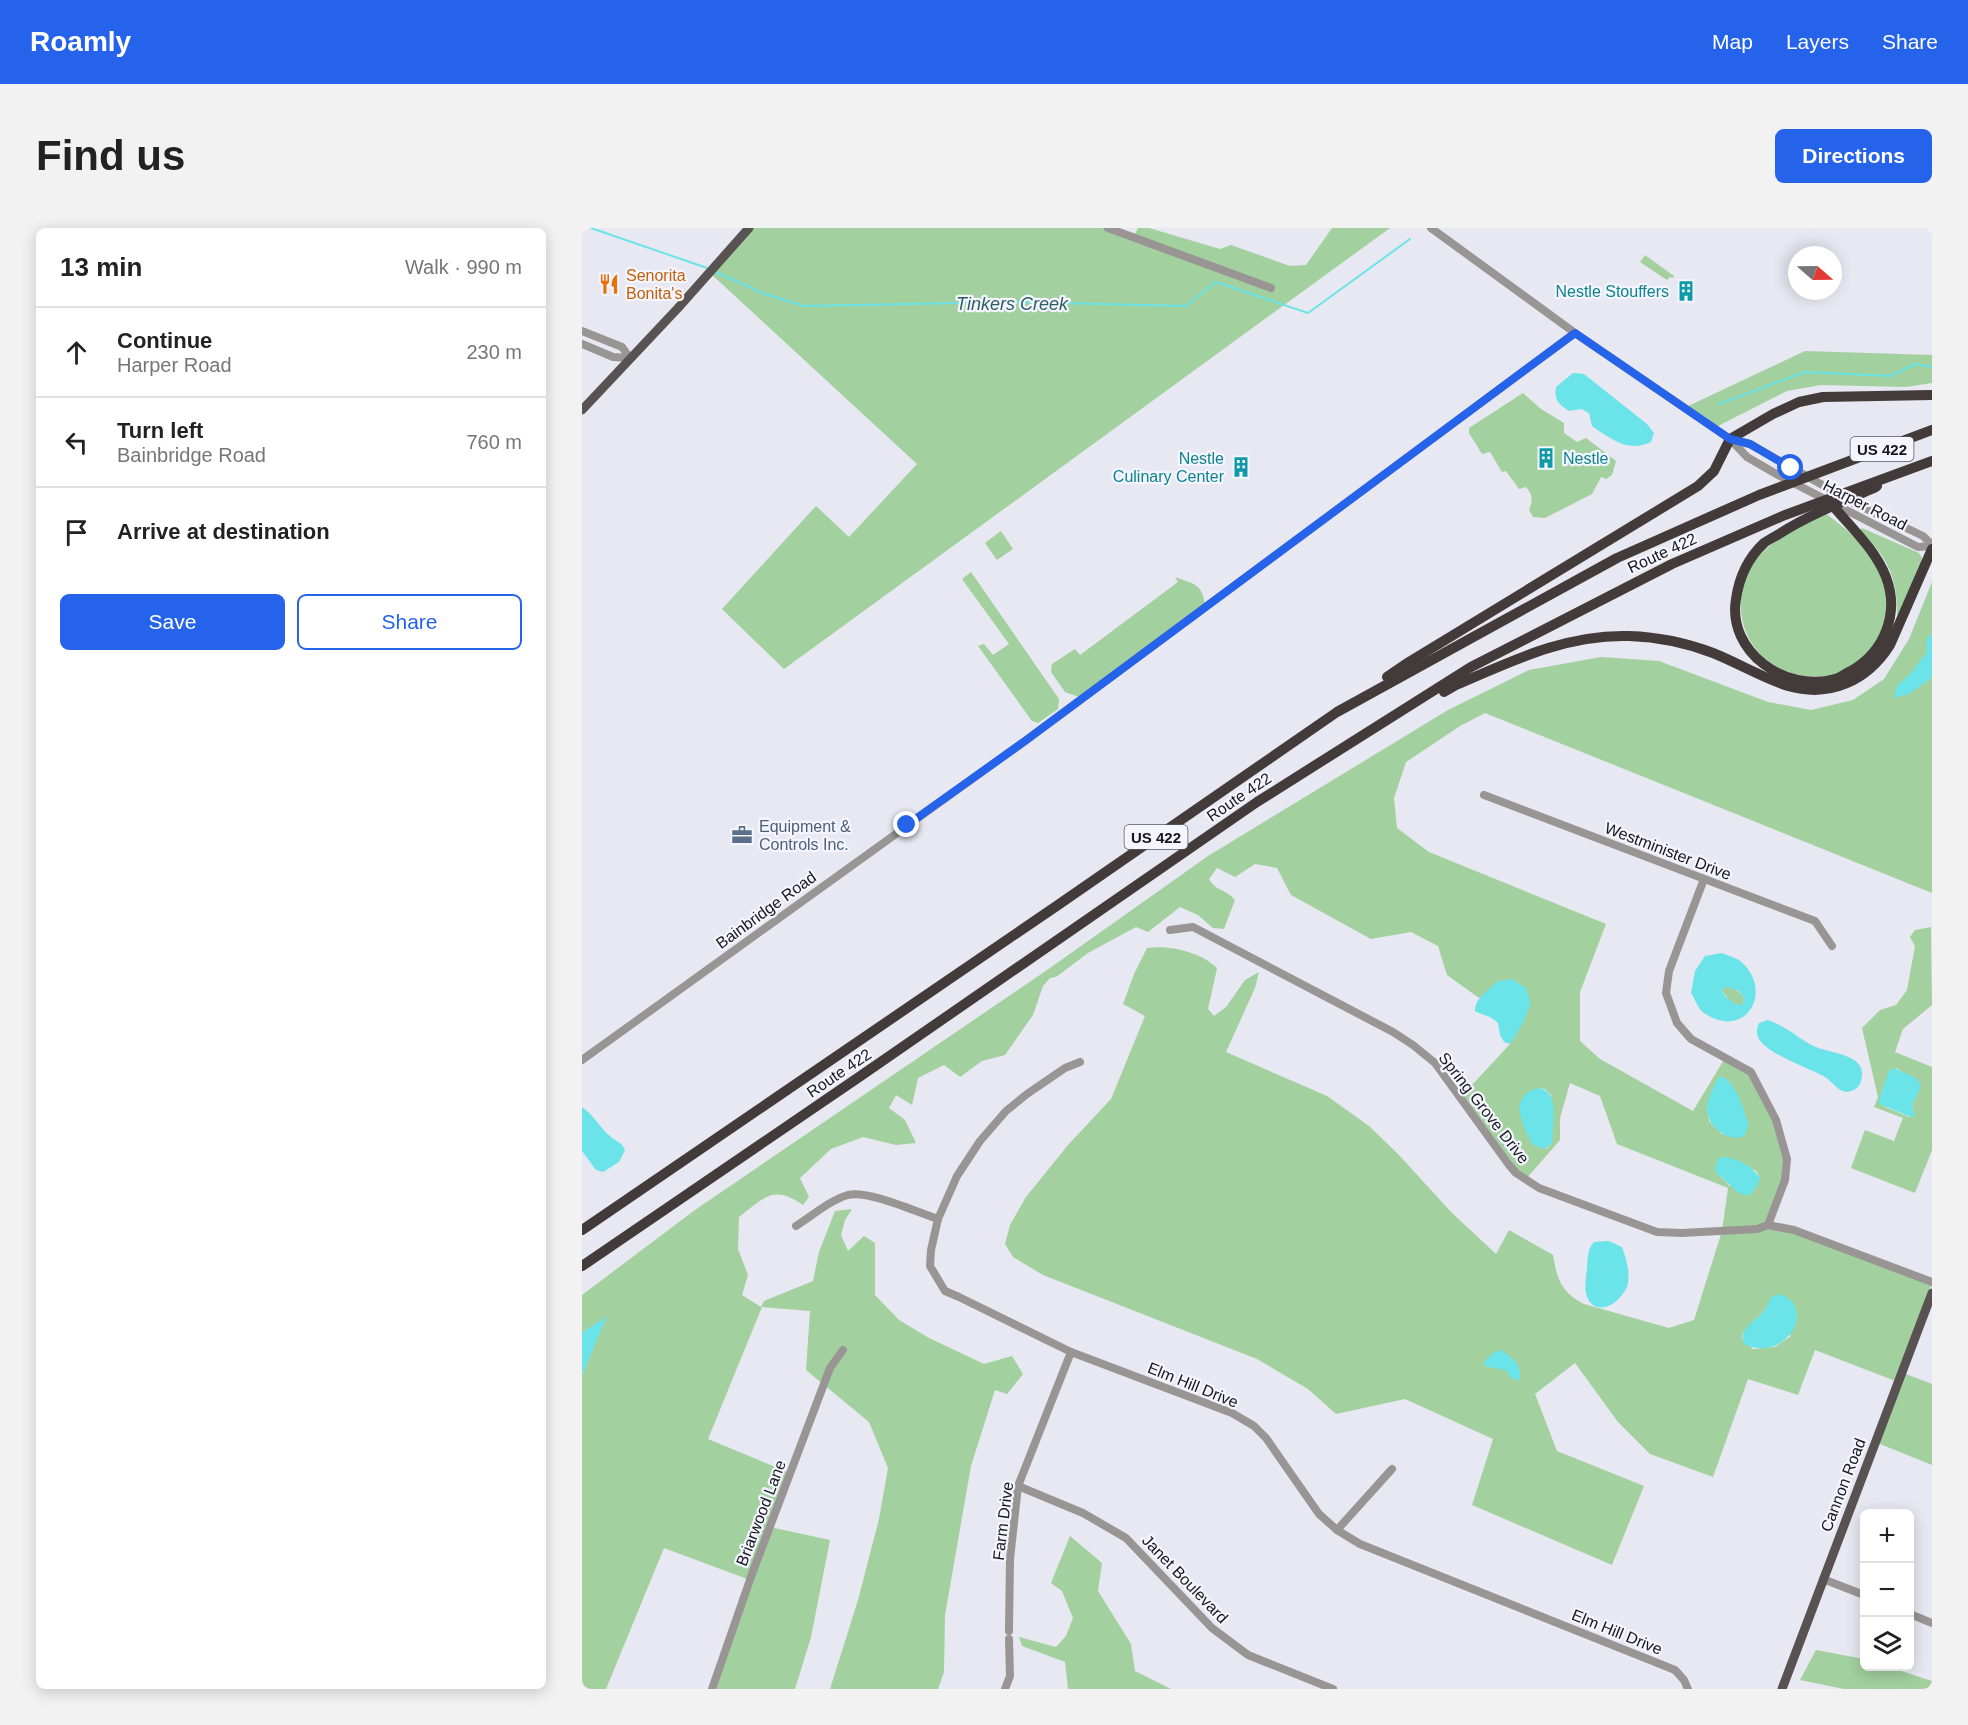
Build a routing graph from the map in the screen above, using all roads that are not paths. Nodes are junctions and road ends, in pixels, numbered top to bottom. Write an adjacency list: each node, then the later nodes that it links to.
1 (749, 228): 8 (main road)
2 (1108, 228): 4 (street)
3 (1431, 228): 6 (street, Harper Road)
4 (1271, 288)
5 (582, 331): 8 (street)
6 (1575, 333): 12 (street, Harper Road); 23 (street, Bainbridge Road)
7 (582, 344): 8 (street)
8 (630, 358): 10 (main road)
9 (1932, 395): 12 (highway)
10 (582, 410)
11 (1932, 429): 17 (highway, Route 422 / US 422)
12 (1730, 439): 15 (street, Harper Road); 16 (street, Harper Road); 17 (highway)
13 (1932, 461): 14 (highway, US 422)
14 (1869, 486): 15 (highway); 18 (highway, Route 422 / US 422)
15 (1829, 501): 16 (street, Harper Road)
16 (1932, 547): 18 (highway)
17 (1337, 712): 28 (highway, Route 422 / US 422)
18 (1311, 768): 29 (highway, Route 422 / US 422)
19 (1484, 795): 20 (street, Westminister Drive)
20 (1704, 879): 22 (street, Westminister Drive); 26 (street)
21 (1170, 930): 26 (street, Spring Grove Drive)
22 (1832, 946)
23 (582, 1060)
24 (1080, 1062): 25 (street, Elm Hill Drive)
25 (938, 1219): 27 (street); 33 (street, Elm Hill Drive)
26 (1768, 1225): 30 (street, Spring Grove Drive)
27 (796, 1226)
28 (582, 1230)
29 (582, 1266)
30 (1932, 1282)
31 (1932, 1293): 37 (main road, Cannon Road)
32 (843, 1350): 41 (street, Briarwood Lane)
33 (1071, 1352): 35 (street, Farm Drive); 36 (street, Elm Hill Drive)
34 (1392, 1469): 36 (street)
35 (1018, 1486): 42 (street, Farm Drive); 43 (street, Janet Boulevard)
36 (1337, 1530): 44 (street, Elm Hill Drive)
37 (1823, 1579): 38 (street); 45 (main road, Cannon Road)
38 (1860, 1593)
39 (1914, 1616): 40 (street)
40 (1932, 1623)
41 (712, 1689)
42 (1005, 1689)
43 (1332, 1689)
44 (1688, 1689)
45 (1782, 1689)

